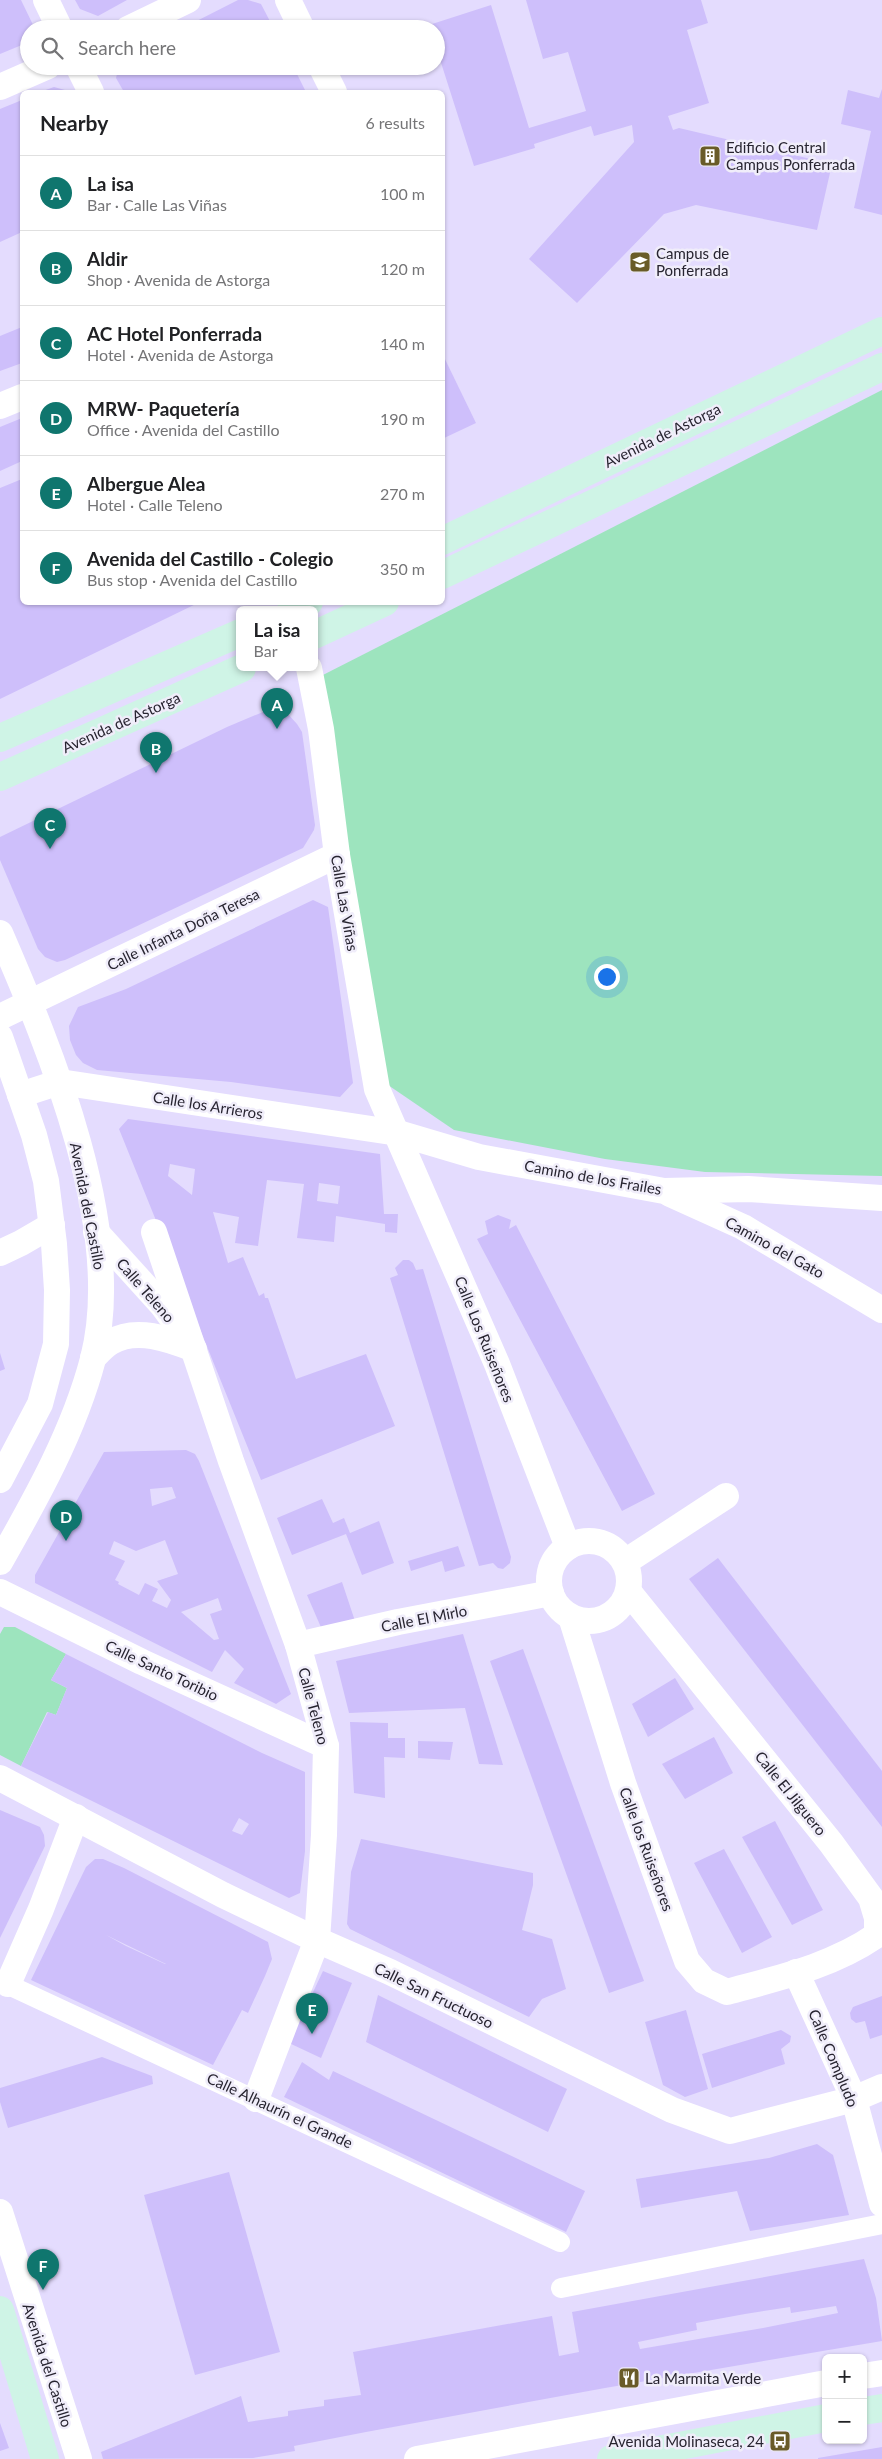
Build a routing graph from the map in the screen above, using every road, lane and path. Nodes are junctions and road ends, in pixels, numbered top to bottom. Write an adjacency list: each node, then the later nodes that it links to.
1 (46, 0): 4 (street)
2 (188, 0): 5 (street)
3 (288, 0): 6 (street)
4 (56, 20)
5 (147, 20)
6 (298, 20)
7 (27, 75): 10 (street)
8 (82, 75): 11 (street)
9 (326, 75): 12 (street)
10 (0, 87)
11 (90, 90)
12 (333, 90)
13 (882, 331): 17 (main road, Avenida de Astorga)
14 (882, 367): 18 (main road)
15 (20, 398): 16 (street)
16 (0, 406)
17 (445, 539)
18 (445, 574)
19 (379, 605): 20 (main road)
20 (318, 633)
21 (236, 635): 24 (main road)
22 (236, 671): 25 (main road, Avenida de Astorga)
23 (311, 671): 26 (street, Calle Las Viñas)
24 (0, 738)
25 (0, 777)
26 (337, 855): 28 (street, Calle Infanta Doña Teresa); 33 (street, Calle Las Viñas)
27 (0, 933): 28 (street, Avenida del Castillo)
28 (30, 1002): 29 (street, Calle Infanta Doña Teresa); 31 (street, Avenida del Castillo)
29 (0, 1017)
30 (0, 1037): 32 (street)
31 (60, 1082): 32 (street, Calle los Arrieros); 33 (street, Calle los Arrieros); 37 (street, Avenida del Castillo)
32 (20, 1094): 36 (street)
33 (398, 1133): 34 (street, Camino de los Frailes); 45 (street, Calle Los Ruiseñores)
34 (664, 1191): 35 (street, Camino de los Frailes); 40 (street, Camino del Gato)
35 (882, 1198)
36 (52, 1225): 39 (street); 43 (street)
37 (96, 1232): 41 (street, Calle Teleno); 42 (street, Avenida del Castillo)
38 (154, 1232): 41 (street, Calle Teleno)
39 (0, 1253)
40 (882, 1310)
41 (194, 1349): 42 (street, Calle Teleno); 52 (street, Calle Teleno)
42 (93, 1358): 46 (street, Avenida del Castillo)
43 (0, 1480)
44 (726, 1496): 47 (street)
45 (568, 1547): 47 (street); 50 (street)
46 (0, 1562)
47 (625, 1562): 48 (street)
48 (628, 1591): 51 (street); 57 (street, Calle El Jilguero)
49 (0, 1592): 53 (street, Calle Santo Toribio)
50 (551, 1593): 51 (street); 52 (street, Calle El Mirlo)
51 (571, 1617): 57 (street, Calle los Ruiseñores)
52 (298, 1645): 53 (street, Calle Teleno)
53 (326, 1746): 56 (street, Calle Teleno)
54 (0, 1778): 55 (street, Calle San Fructuoso)
55 (76, 1817): 56 (street, Calle San Fructuoso); 58 (street)
56 (316, 1940): 60 (street, Calle Teleno); 61 (street, Calle San Fructuoso)
57 (796, 1972): 61 (street, Calle Compludo)
58 (4, 1982): 60 (street, Calle Alhaurín el Grande)
59 (882, 2087): 61 (street, Calle San Fructuoso)
60 (256, 2099): 65 (street, Calle Alhaurín el Grande)
61 (854, 2099): 62 (street, Calle Compludo)
62 (882, 2204)
63 (0, 2212): 75 (street, Avenida del Castillo)
64 (882, 2224): 66 (street)
65 (560, 2242)
66 (561, 2288)
67 (0, 2310): 74 (main road, Avenida del Castillo)
68 (882, 2373): 69 (street)
69 (867, 2375)
70 (822, 2384): 76 (street)
71 (882, 2408): 72 (main road)
72 (867, 2410)
73 (822, 2419): 77 (main road)
74 (45, 2459)
75 (80, 2459)
76 (417, 2459)
77 (611, 2459)

